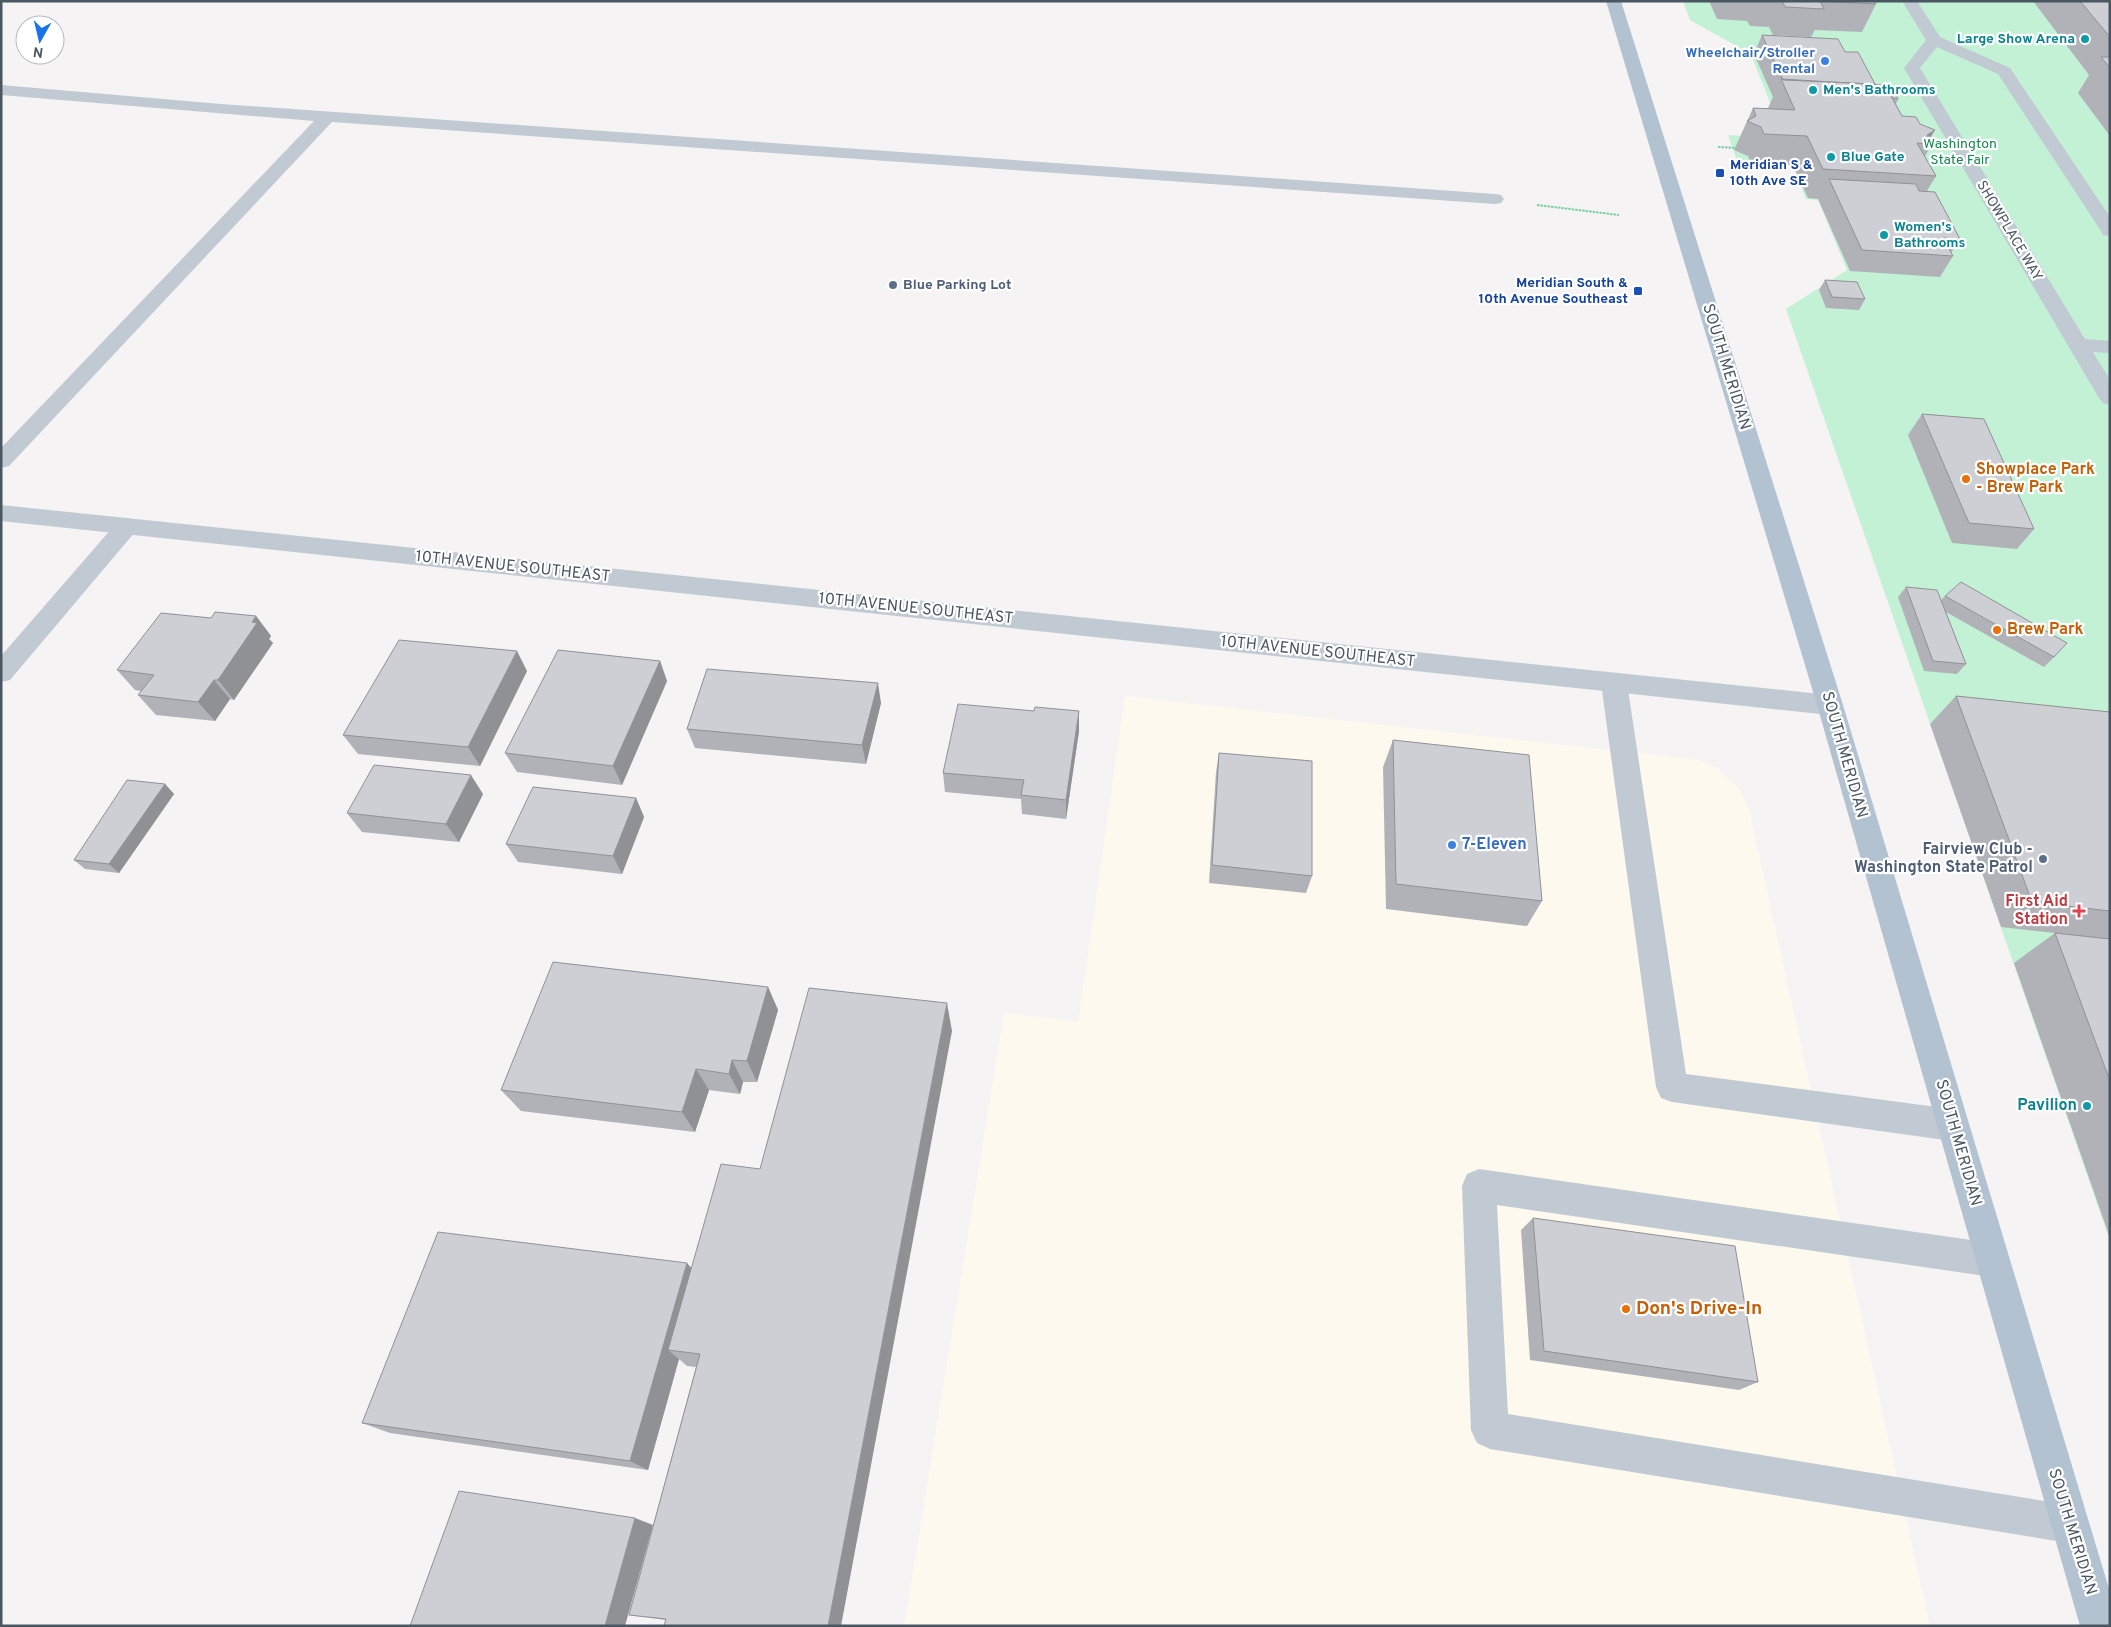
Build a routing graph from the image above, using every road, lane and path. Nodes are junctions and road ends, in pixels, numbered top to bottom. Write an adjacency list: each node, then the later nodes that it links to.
1 (1614, 1): 18 (main road, SOUTH MERIDIAN)
2 (1909, 1): 3 (street)
3 (1934, 40): 9 (street); 10 (street, SHOWPLACE WAY)
4 (1, 90): 5 (street)
5 (328, 116): 8 (street); 13 (street)
6 (1718, 147): 7 (path)
7 (1742, 149)
8 (1495, 199)
9 (2110, 231)
10 (2078, 345): 11 (street); 12 (street, SHOWPLACE WAY)
11 (2110, 347)
12 (2110, 398)
13 (1, 461)
14 (1, 512): 15 (street, 10TH AVENUE SOUTHEAST)
15 (127, 526): 16 (street); 17 (street, 10TH AVENUE SOUTHEAST)
16 (1, 674)
17 (1614, 683): 18 (street, 10TH AVENUE SOUTHEAST); 19 (street)
18 (1830, 705): 19 (main road, SOUTH MERIDIAN)
19 (1952, 1126): 20 (main road, SOUTH MERIDIAN)
20 (1992, 1260): 21 (main road, SOUTH MERIDIAN); 21 (street)
21 (2069, 1524): 22 (main road, SOUTH MERIDIAN)
22 (2100, 1626)

